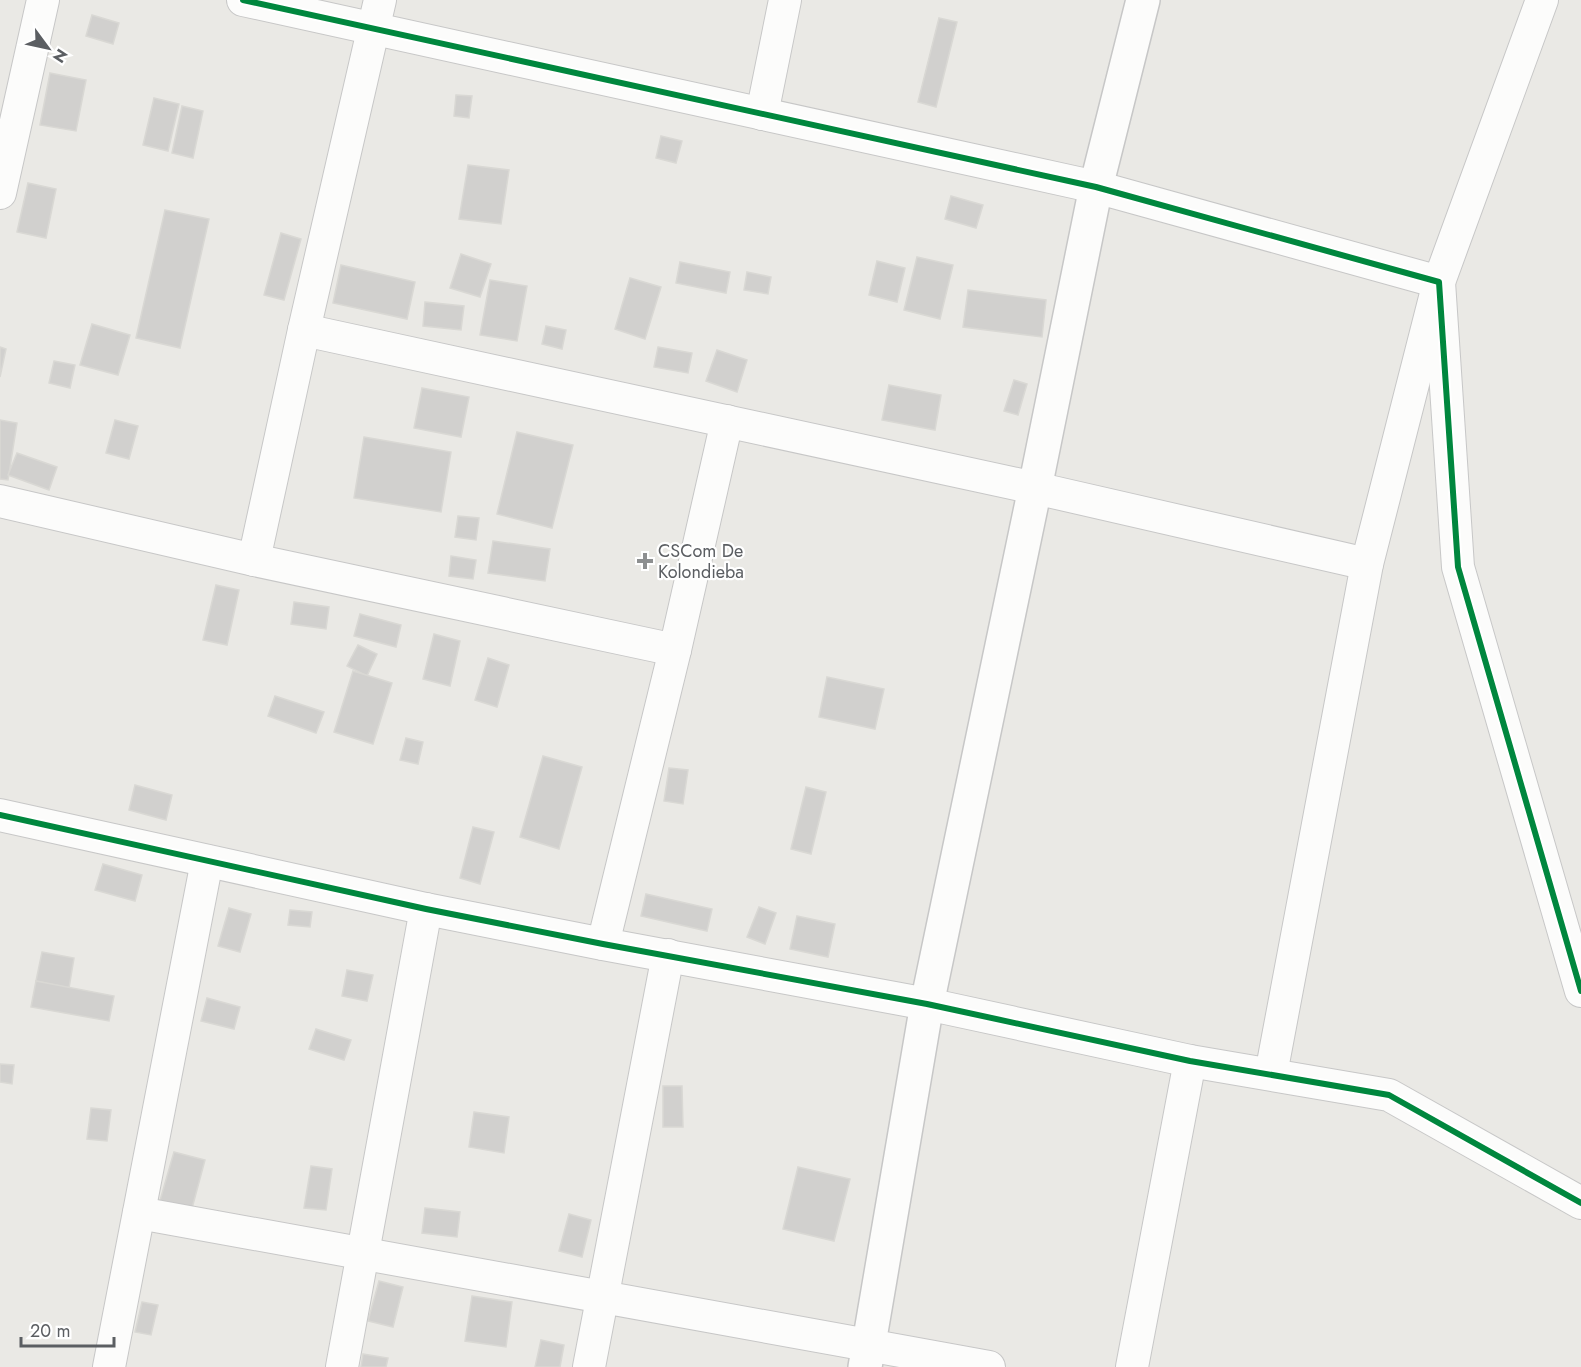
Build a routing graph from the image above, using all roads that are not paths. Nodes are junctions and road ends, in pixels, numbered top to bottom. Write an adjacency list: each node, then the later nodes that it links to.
1 (43, 0): 9 (street)
2 (243, 0): 6 (street)
3 (785, 0): 7 (street)
4 (1143, 0): 8 (street)
5 (1542, 0): 10 (street)
6 (377, 14): 7 (street); 11 (street)
7 (762, 114): 8 (street)
8 (1096, 188): 10 (street); 13 (street)
9 (0, 193)
10 (1439, 282): 16 (street); 23 (street)
11 (304, 330): 12 (street); 15 (street)
12 (727, 421): 13 (street); 17 (street)
13 (1035, 488): 16 (street); 24 (street)
14 (0, 501): 15 (street)
15 (254, 560): 17 (street)
16 (1367, 564): 26 (street)
17 (675, 650): 21 (street)
18 (0, 815): 19 (street)
19 (207, 861): 20 (street); 28 (street)
20 (426, 909): 21 (street); 29 (street)
21 (603, 944): 22 (street)
22 (668, 955): 24 (street); 30 (street)
23 (1581, 991)
24 (927, 1004): 25 (street); 31 (street)
25 (1190, 1061): 26 (street); 36 (street)
26 (1271, 1074): 27 (street)
27 (1581, 1203)
28 (139, 1213): 29 (street); 32 (street)
29 (363, 1253): 30 (street); 33 (street)
30 (602, 1296): 31 (street); 34 (street)
31 (867, 1356): 35 (street)
32 (109, 1367)
33 (342, 1367)
34 (589, 1367)
35 (989, 1367)
36 (1132, 1367)

